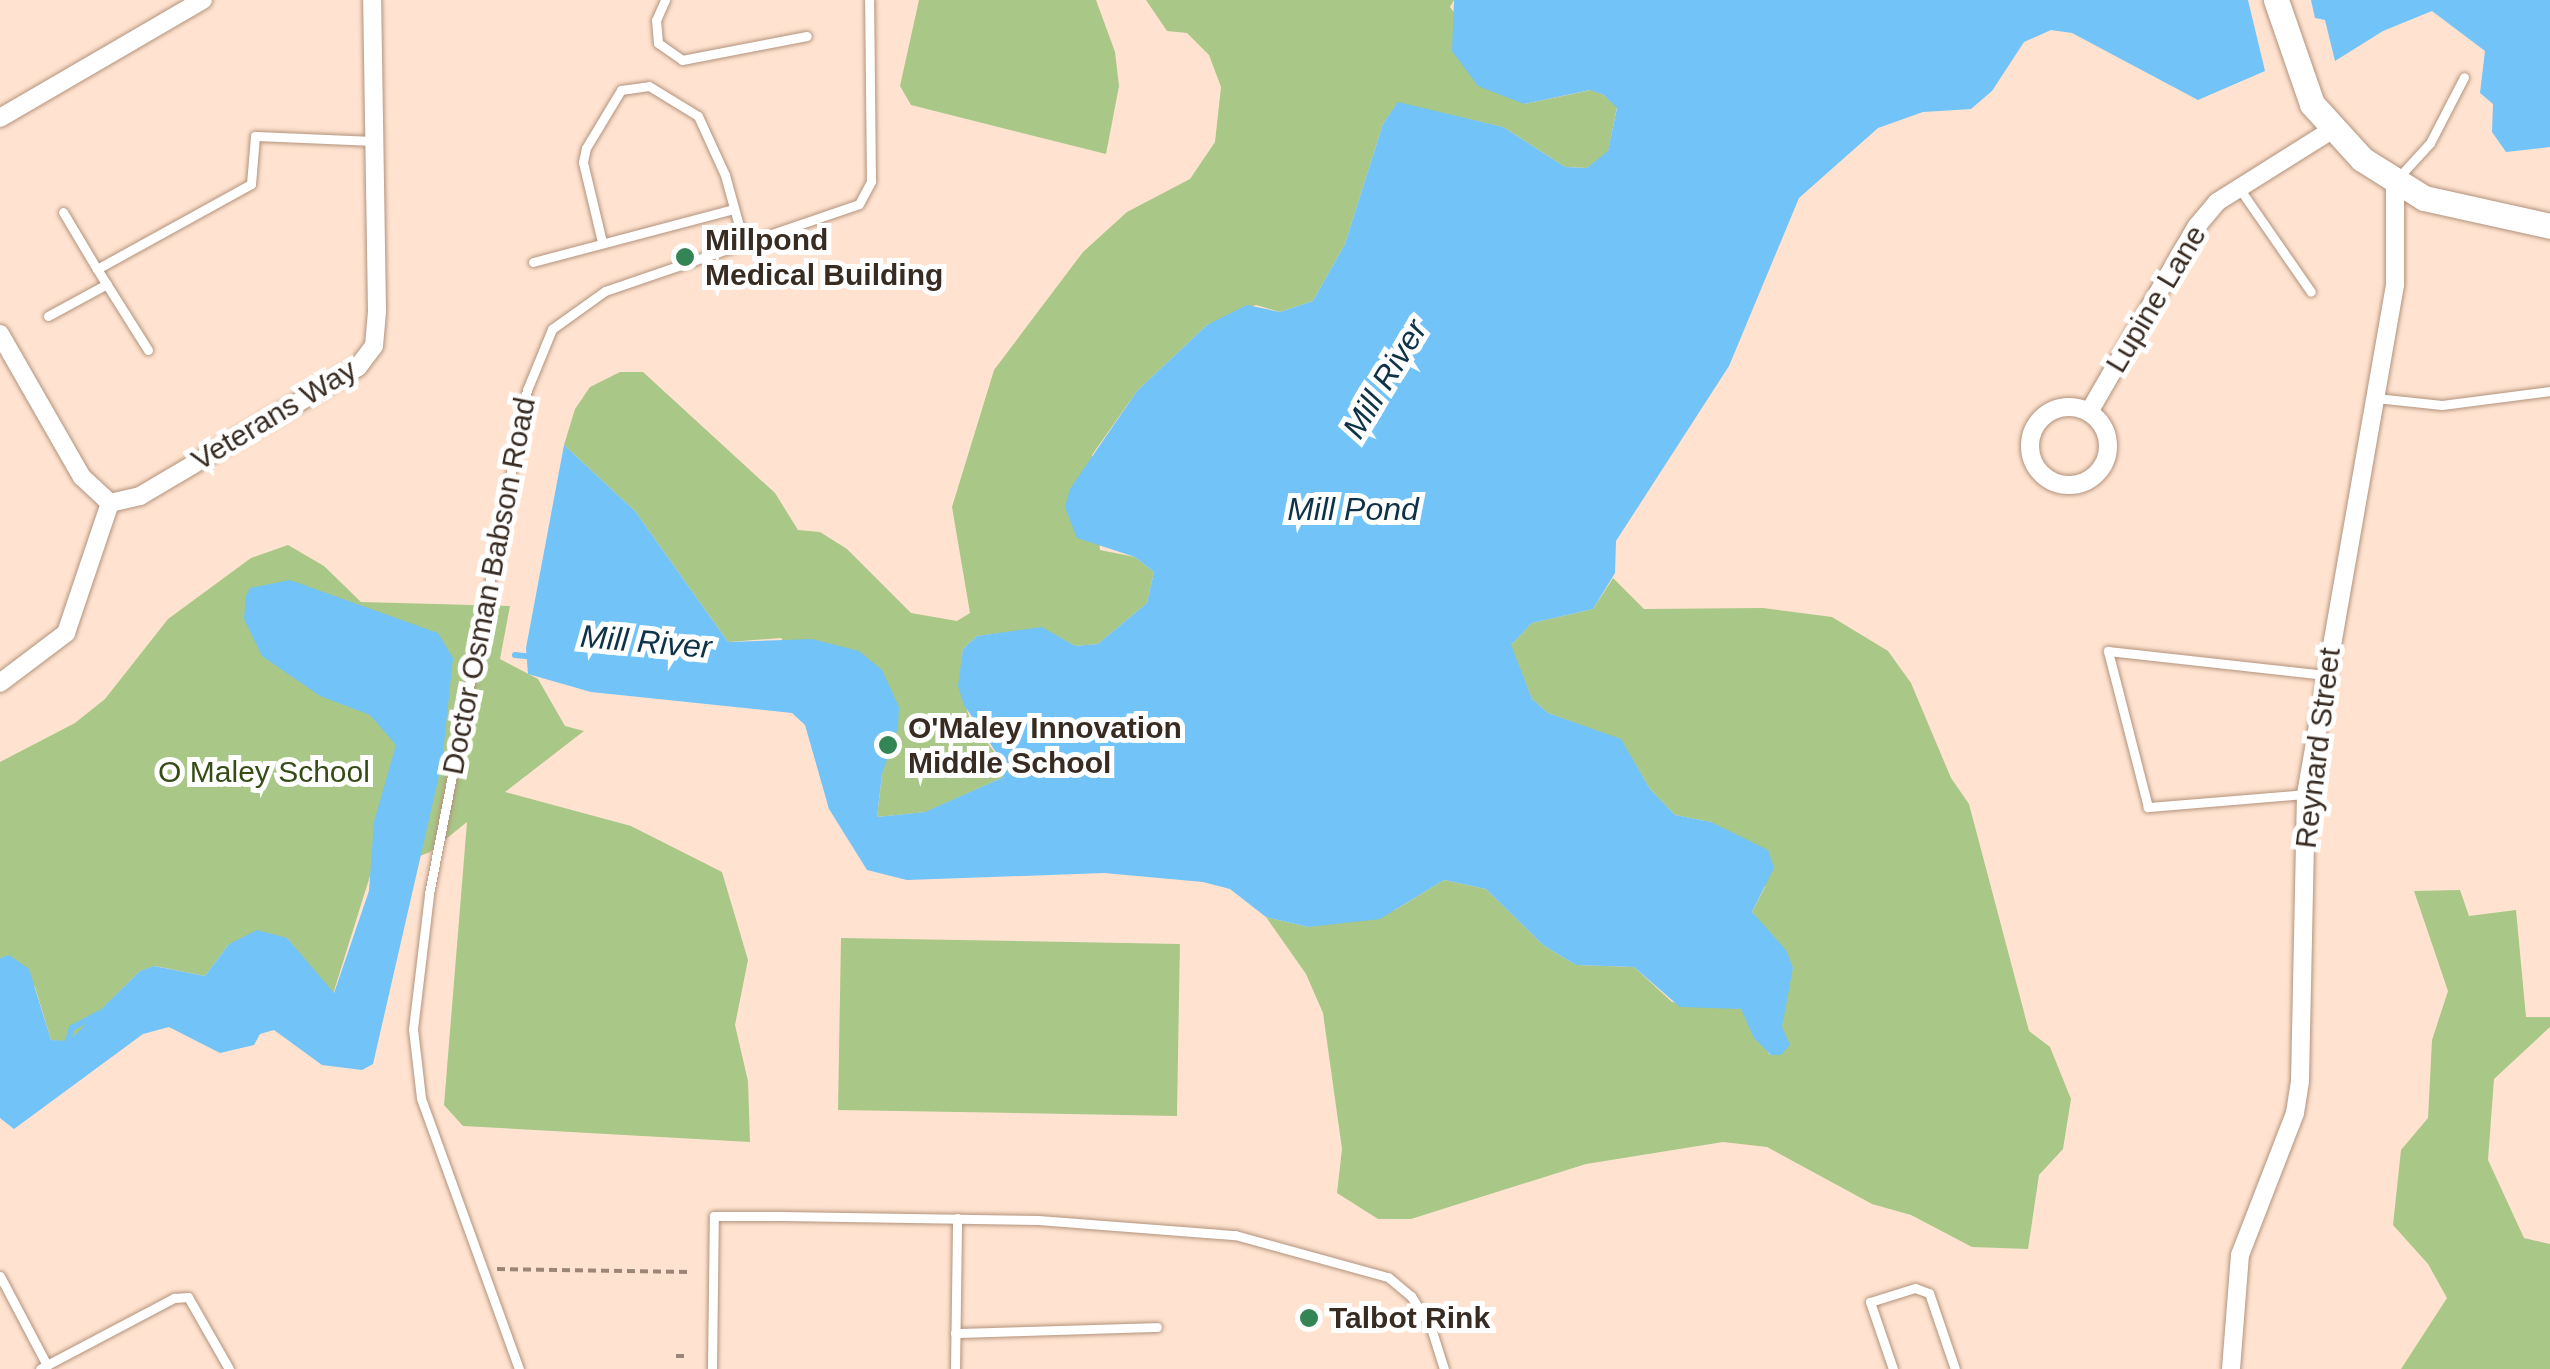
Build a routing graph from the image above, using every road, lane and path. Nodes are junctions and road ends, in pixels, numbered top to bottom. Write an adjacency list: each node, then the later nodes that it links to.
1 (203, 0): 8 (street)
2 (372, 0): 10 (street, Veterans Way)
3 (665, 0): 6 (lane)
4 (869, 0): 17 (lane, Doctor Osman Babson Road)
5 (2276, 0): 9 (main road)
6 (807, 36)
7 (2464, 77): 11 (lane)
8 (0, 118)
9 (2332, 130): 11 (main road); 12 (street, Lupine Lane)
10 (375, 141): 19 (lane); 28 (street, Veterans Way)
11 (2396, 181): 15 (main road); 26 (street, Reynard Street)
12 (2239, 188): 21 (lane); 27 (street, Lupine Lane)
13 (734, 209): 16 (lane); 16 (lane); 17 (lane)
14 (63, 212): 19 (lane)
15 (2550, 226)
16 (602, 242): 18 (lane)
17 (744, 244): 33 (lane, Doctor Osman Babson Road)
18 (533, 262)
19 (97, 269): 20 (lane)
20 (106, 284): 22 (lane); 24 (lane)
21 (2311, 292)
22 (48, 316)
23 (0, 334): 28 (street)
24 (148, 350)
25 (2550, 390): 26 (lane)
26 (2373, 399): 29 (street, Reynard Street)
27 (2089, 412): 27 (street)
28 (110, 503): 30 (street)
29 (2326, 676): 31 (street, Reynard Street); 31 (lane)
30 (0, 683)
31 (2306, 794): 48 (street, Reynard Street)
32 (956, 1218): 37 (lane); 43 (lane); 45 (lane)
33 (483, 1272): 34 (path); 42 (lane, Doctor Osman Babson Road)
34 (691, 1272)
35 (0, 1276): 40 (lane)
36 (1156, 1327): 37 (lane)
37 (955, 1333): 44 (lane)
38 (676, 1356): 39 (path)
39 (689, 1356)
40 (43, 1367): 41 (lane)
41 (228, 1369)
42 (519, 1369)
43 (712, 1369)
44 (955, 1369)
45 (1444, 1369)
46 (1893, 1369): 47 (lane)
47 (1955, 1369)
48 (2231, 1369)

